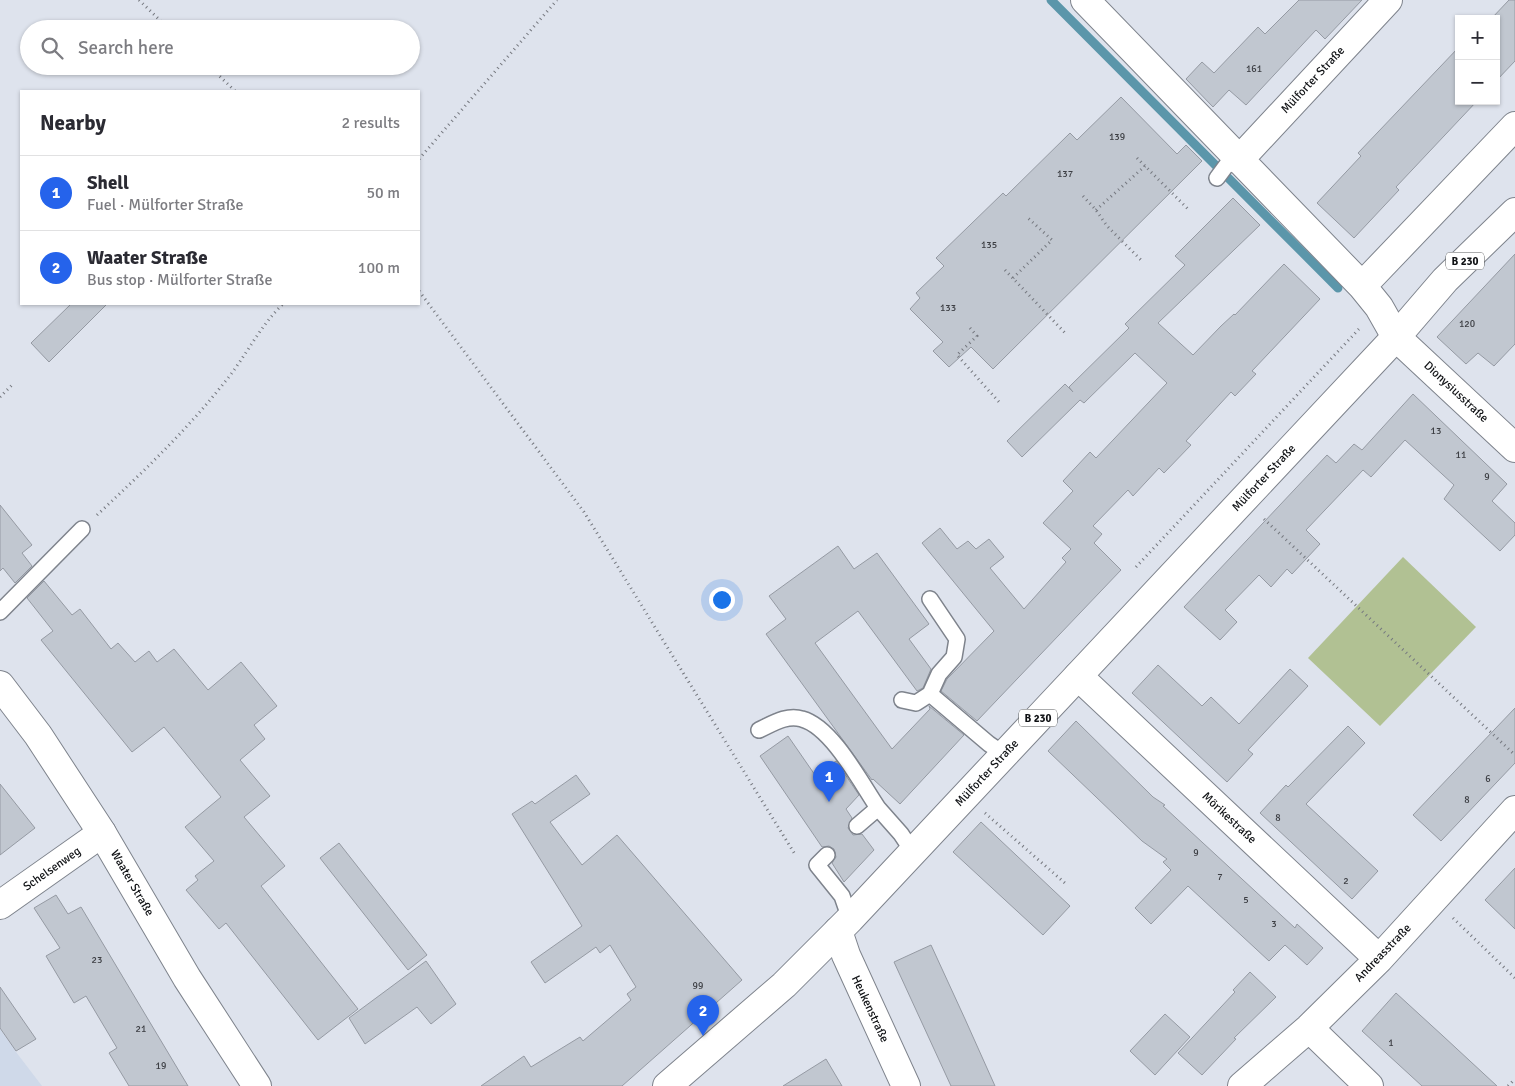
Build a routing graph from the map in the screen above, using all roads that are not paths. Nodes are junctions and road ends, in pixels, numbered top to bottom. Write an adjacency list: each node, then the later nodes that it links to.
1 (1085, 0): 4 (street)
2 (1388, 0): 4 (street, Mülforter Straße)
3 (1515, 126): 6 (street)
4 (1229, 165): 6 (street)
5 (1515, 212): 7 (street, Mülforter Straße / B 230)
6 (1362, 286): 7 (street)
7 (1396, 337): 8 (street, Dionysiusstraße); 12 (street, Mülforter Straße / B 230)
8 (1515, 448)
9 (82, 529): 11 (lane)
10 (930, 599): 14 (lane)
11 (0, 612)
12 (1078, 676): 17 (street, Mülforter Straße / B 230); 26 (street, Mörikestraße)
13 (0, 685): 21 (street, Waater Straße)
14 (930, 694): 15 (lane); 17 (lane)
15 (902, 700)
16 (759, 730): 18 (lane)
17 (1004, 754): 22 (street, Mülforter Straße / B 230)
18 (878, 808): 20 (lane); 22 (lane)
19 (1515, 810): 26 (street, Andreasstraße)
20 (857, 826)
21 (102, 833): 24 (street, Schelsenweg); 28 (street, Waater Straße)
22 (913, 852): 25 (street, Mülforter Straße / B 230)
23 (827, 855): 25 (lane)
24 (0, 905)
25 (844, 925): 29 (street, Mülforter Straße / B 230); 30 (street, Heukenstraße)
26 (1379, 959): 27 (street, Andreasstraße)
27 (1309, 1028): 31 (street, Andreasstraße); 32 (street)
28 (257, 1086)
29 (667, 1086)
30 (906, 1086)
31 (1242, 1086)
32 (1369, 1086)

